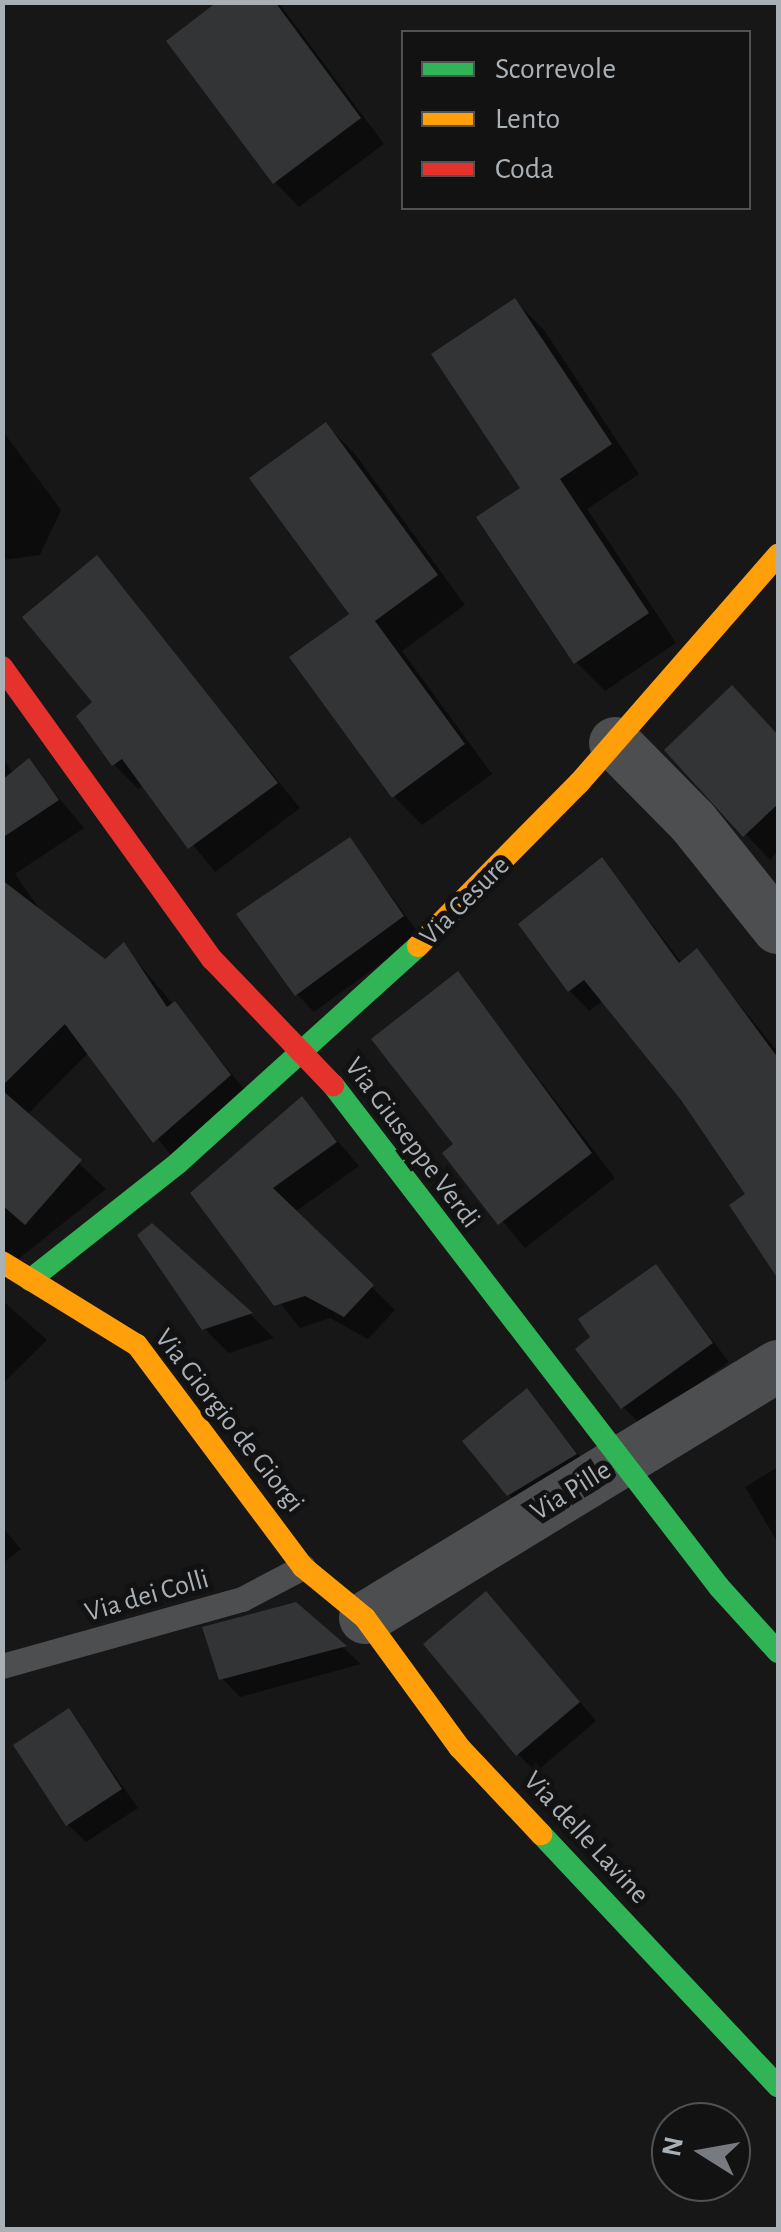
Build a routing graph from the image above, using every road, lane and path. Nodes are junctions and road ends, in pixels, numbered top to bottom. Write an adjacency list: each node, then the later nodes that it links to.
1 (778, 555): 3 (street, Via Cesure)
2 (2, 667): 5 (street, Via Giuseppe Verdi)
3 (614, 743): 4 (street); 5 (street, Via Cesure)
4 (778, 928)
5 (306, 1050): 7 (street); 9 (street, Via Giuseppe Verdi)
6 (2, 1262): 7 (street, Via Giorgio de Giorgi)
7 (30, 1280): 10 (street, Via Giorgio de Giorgi)
8 (778, 1366): 9 (street, Via Pille)
9 (623, 1460): 11 (street, Via Pille); 12 (street, Via Giuseppe Verdi)
10 (303, 1568): 11 (street, Via Giorgio de Giorgi); 13 (lane, Via dei Colli)
11 (365, 1618): 14 (street, Via delle Lavine)
12 (778, 1652)
13 (2, 1666)
14 (778, 2086)

